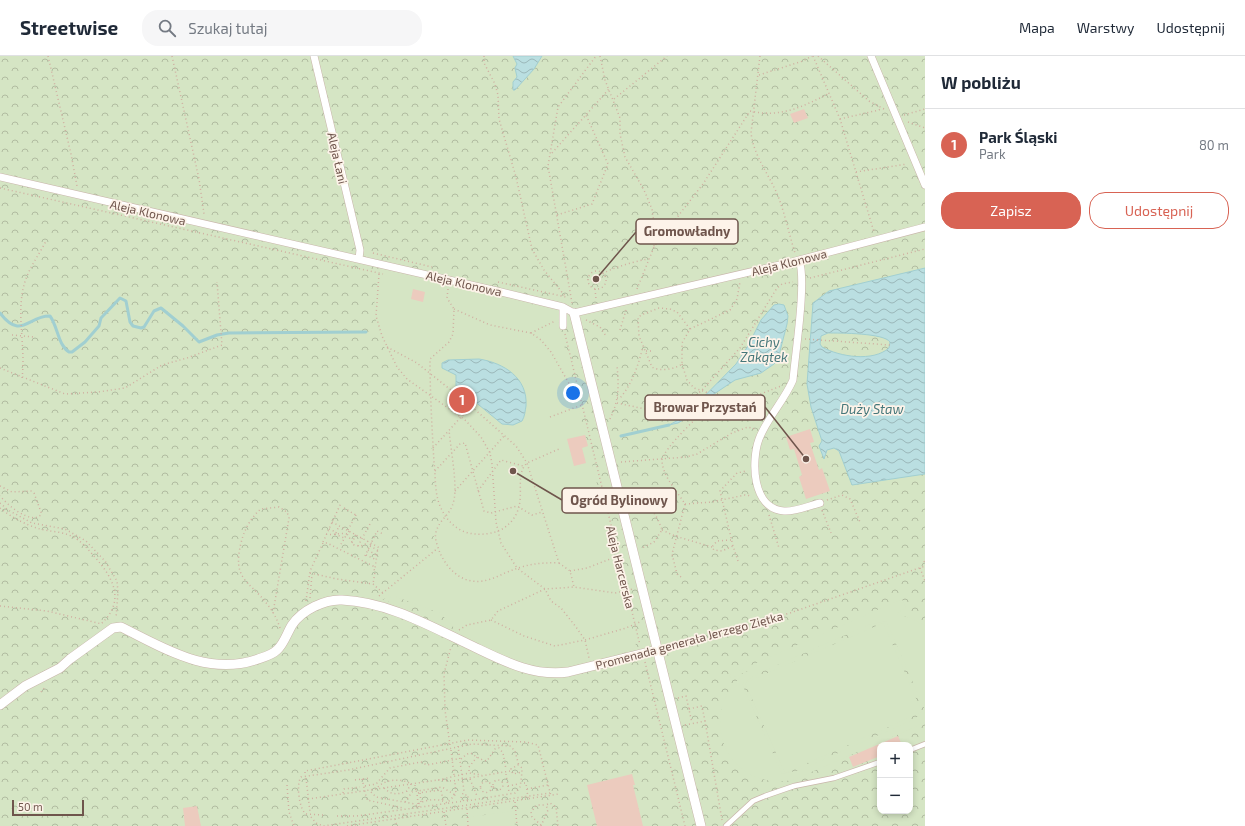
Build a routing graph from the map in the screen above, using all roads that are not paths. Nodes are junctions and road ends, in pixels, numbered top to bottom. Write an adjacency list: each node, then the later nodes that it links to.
1 (314, 56): 6 (street, Aleja Łani)
2 (871, 56): 4 (street)
3 (0, 177): 6 (street, Aleja Klonowa)
4 (925, 185)
5 (925, 227): 7 (street, Aleja Klonowa)
6 (359, 259): 8 (street, Aleja Klonowa)
7 (798, 260): 9 (street, Aleja Klonowa); 11 (street)
8 (562, 307): 9 (street, Aleja Klonowa); 10 (street)
9 (574, 313): 12 (street, Aleja Harcerska)
10 (563, 326)
11 (820, 503)
12 (657, 650): 13 (street, Promenada generała Jerzego Ziętka); 17 (street, Aleja Harcerska)
13 (0, 705)
14 (925, 744): 15 (lane)
15 (913, 749)
16 (877, 763): 18 (lane)
17 (701, 826)
18 (725, 826)

